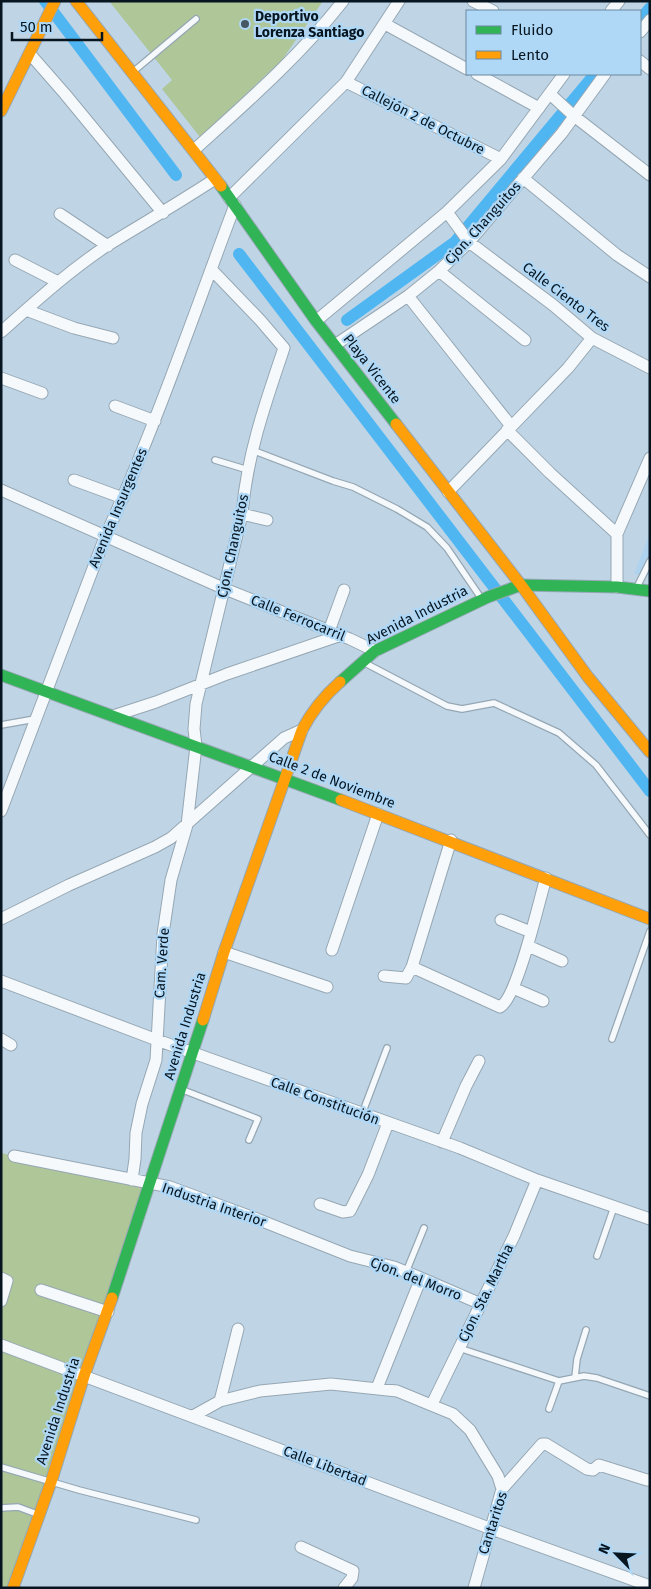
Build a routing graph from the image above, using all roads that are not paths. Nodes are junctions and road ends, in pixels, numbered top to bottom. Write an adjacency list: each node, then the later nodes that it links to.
1 (55, 1): 11 (street)
2 (76, 1): 13 (street, Playa Vicente)
3 (343, 1): 22 (street)
4 (399, 1): 9 (street)
5 (473, 1): 6 (street)
6 (492, 10)
7 (196, 19): 13 (lane)
8 (650, 20): 10 (street)
9 (385, 24): 12 (street); 17 (street)
10 (641, 31)
11 (30, 54): 20 (street); 28 (street)
12 (466, 68)
13 (132, 72): 22 (street, Playa Vicente)
14 (478, 75): 19 (street)
15 (564, 75): 18 (street)
16 (604, 75): 21 (street, Cjon. Changuitos)
17 (346, 82): 23 (street, Callejón 2 de Octubre); 27 (street)
18 (554, 98): 19 (street); 21 (street)
19 (538, 108): 23 (street)
20 (1, 111)
21 (571, 113): 24 (street); 25 (street, Cjon. Changuitos)
22 (194, 150): 26 (street, Playa Vicente)
23 (501, 159): 30 (street)
24 (650, 175)
25 (523, 178): 31 (street, Cjon. Changuitos); 36 (street)
26 (216, 179): 27 (street, Playa Vicente); 28 (street)
27 (232, 202): 34 (street, Avenida Insurgentes); 40 (street, Playa Vicente)
28 (163, 213): 32 (street)
29 (60, 214): 32 (street)
30 (449, 215): 31 (street, Calle Ciento Tres); 40 (street)
31 (468, 240): 35 (street, Cjon. Changuitos); 43 (street, Calle Ciento Tres)
32 (108, 246): 37 (street)
33 (15, 260): 37 (street)
34 (211, 269): 50 (street, Avenida Insurgentes); 52 (street, Cjon. Changuitos)
35 (439, 271): 38 (street, Cjon. Changuitos); 44 (street)
36 (650, 276)
37 (58, 282): 39 (street)
38 (408, 296): 45 (street, Cjon. Changuitos); 51 (street)
39 (26, 310): 41 (street); 42 (street)
40 (316, 321): 45 (street, Playa Vicente)
41 (1, 332)
42 (113, 338)
43 (592, 338): 46 (street, Calle Ciento Tres); 51 (street)
44 (525, 340)
45 (335, 345): 58 (street, Playa Vicente)
46 (650, 368)
47 (1, 378): 48 (street)
48 (42, 393)
49 (115, 406): 50 (street)
50 (154, 421): 59 (street, Avenida Insurgentes)
51 (509, 428): 58 (street); 62 (street)
52 (252, 450): 55 (street, Cjon. Changuitos); 71 (lane)
53 (650, 458): 62 (street)
54 (216, 460): 55 (lane)
55 (248, 470): 60 (street, Cjon. Changuitos)
56 (74, 480): 59 (street)
57 (1, 490): 63 (street, Calle Ferrocarril)
58 (448, 492): 65 (street, Playa Vicente)
59 (123, 498): 63 (street, Avenida Insurgentes)
60 (242, 514): 61 (street); 67 (street, Cjon. Changuitos)
61 (267, 520)
62 (617, 534): 66 (street)
63 (105, 537): 67 (street, Calle Ferrocarril); 78 (street, Avenida Insurgentes)
64 (650, 561): 68 (lane)
65 (518, 586): 66 (street); 71 (street, Avenida Industria); 84 (street, Playa Vicente)
66 (617, 588): 68 (street)
67 (225, 589): 72 (street, Calle Ferrocarril); 77 (street, Cjon. Changuitos)
68 (636, 589): 70 (street)
69 (344, 590): 72 (street)
70 (650, 591)
71 (485, 598): 74 (street, Avenida Industria)
72 (329, 631): 73 (street, Calle Ferrocarril)
73 (341, 635): 74 (street, Calle Ferrocarril); 77 (street)
74 (375, 651): 75 (street, Avenida Industria)
75 (364, 662): 82 (street, Avenida Industria); 90 (lane)
76 (1, 675): 78 (street, Calle 2 de Noviembre)
77 (201, 684): 79 (street); 83 (street, Cjon. Changuitos)
78 (46, 691): 79 (street, Calle 2 de Noviembre); 80 (street, Avenida Insurgentes)
79 (113, 716): 83 (street, Calle 2 de Noviembre)
80 (35, 719): 81 (lane); 87 (street, Avenida Insurgentes)
81 (1, 725)
82 (302, 730): 85 (street); 86 (street, Avenida Industria)
83 (196, 746): 85 (street, Calle 2 de Noviembre); 89 (street, Cam. Verde)
84 (650, 752)
85 (252, 766): 86 (street, Calle 2 de Noviembre); 89 (street)
86 (285, 780): 88 (street, Calle 2 de Noviembre); 100 (street, Avenida Industria)
87 (1, 811)
88 (378, 814): 91 (street, Calle 2 de Noviembre); 99 (street)
89 (187, 825): 93 (street); 109 (street, Cam. Verde)
90 (650, 834)
91 (451, 840): 92 (street, Calle 2 de Noviembre); 102 (street)
92 (546, 878): 94 (street, Calle 2 de Noviembre); 97 (street)
93 (1, 919)
94 (650, 919)
95 (501, 920): 97 (street)
96 (650, 930): 108 (lane)
97 (531, 932): 98 (street)
98 (528, 946): 101 (street); 106 (street)
99 (332, 950)
100 (224, 952): 105 (street); 111 (street, Avenida Industria)
101 (562, 961)
102 (412, 967): 103 (street); 106 (street)
103 (384, 976)
104 (1, 981): 109 (street, Calle Constitución)
105 (327, 987)
106 (513, 988): 107 (street)
107 (543, 1001)
108 (612, 1039)
109 (156, 1040): 111 (street, Calle Constitución); 119 (street, Cam. Verde)
110 (387, 1048): 114 (lane)
111 (193, 1052): 113 (street, Avenida Industria); 114 (street, Calle Constitución)
112 (479, 1061): 117 (street)
113 (182, 1089): 116 (lane); 121 (street, Avenida Industria)
114 (362, 1114): 115 (street, Calle Constitución)
115 (388, 1123): 117 (street, Calle Constitución); 122 (street)
116 (249, 1140)
117 (442, 1142): 120 (street, Calle Constitución)
118 (14, 1156): 119 (street, Industria Interior)
119 (132, 1180): 121 (street, Industria Interior)
120 (537, 1180): 123 (street, Calle Constitución); 133 (street, Cjon. Sta. Martha)
121 (149, 1184): 126 (street, Industria Interior); 134 (street, Avenida Industria)
122 (320, 1204)
123 (614, 1207): 124 (street, Calle Constitución); 127 (lane)
124 (650, 1219)
125 (424, 1228): 128 (lane)
126 (350, 1256): 128 (street, Cjon. del Morro)
127 (597, 1256)
128 (406, 1272): 130 (street, Cjon. del Morro)
129 (1, 1278): 132 (street)
130 (421, 1278): 133 (street, Cjon. del Morro); 142 (street)
131 (41, 1290): 134 (street)
132 (1, 1301)
133 (481, 1304): 138 (street, Cjon. Sta. Martha)
134 (108, 1312): 139 (street, Avenida Industria)
135 (238, 1329): 144 (street)
136 (586, 1330): 140 (lane)
137 (1, 1345): 139 (street, Calle Libertad)
138 (459, 1348): 141 (lane); 145 (street, Cjon. Sta. Martha)
139 (84, 1376): 147 (street, Calle Libertad); 150 (street, Avenida Industria)
140 (575, 1378): 141 (lane); 143 (lane)
141 (559, 1381): 146 (lane)
142 (377, 1388): 144 (street); 145 (street)
143 (650, 1396)
144 (220, 1401): 147 (street)
145 (432, 1404): 151 (street)
146 (549, 1409)
147 (193, 1416): 155 (street, Calle Libertad)
148 (1, 1467): 150 (lane)
149 (650, 1480): 151 (street, Cantaritos)
150 (51, 1482): 153 (street, Avenida Industria); 154 (lane)
151 (502, 1489): 155 (street, Cantaritos)
152 (1, 1508): 153 (lane)
153 (40, 1514): 158 (street, Avenida Industria)
154 (196, 1520)
155 (489, 1528): 157 (street, Calle Libertad); 160 (street, Cantaritos)
156 (302, 1547): 159 (street)
157 (650, 1586)
158 (13, 1588)
159 (344, 1588)
160 (474, 1588)

